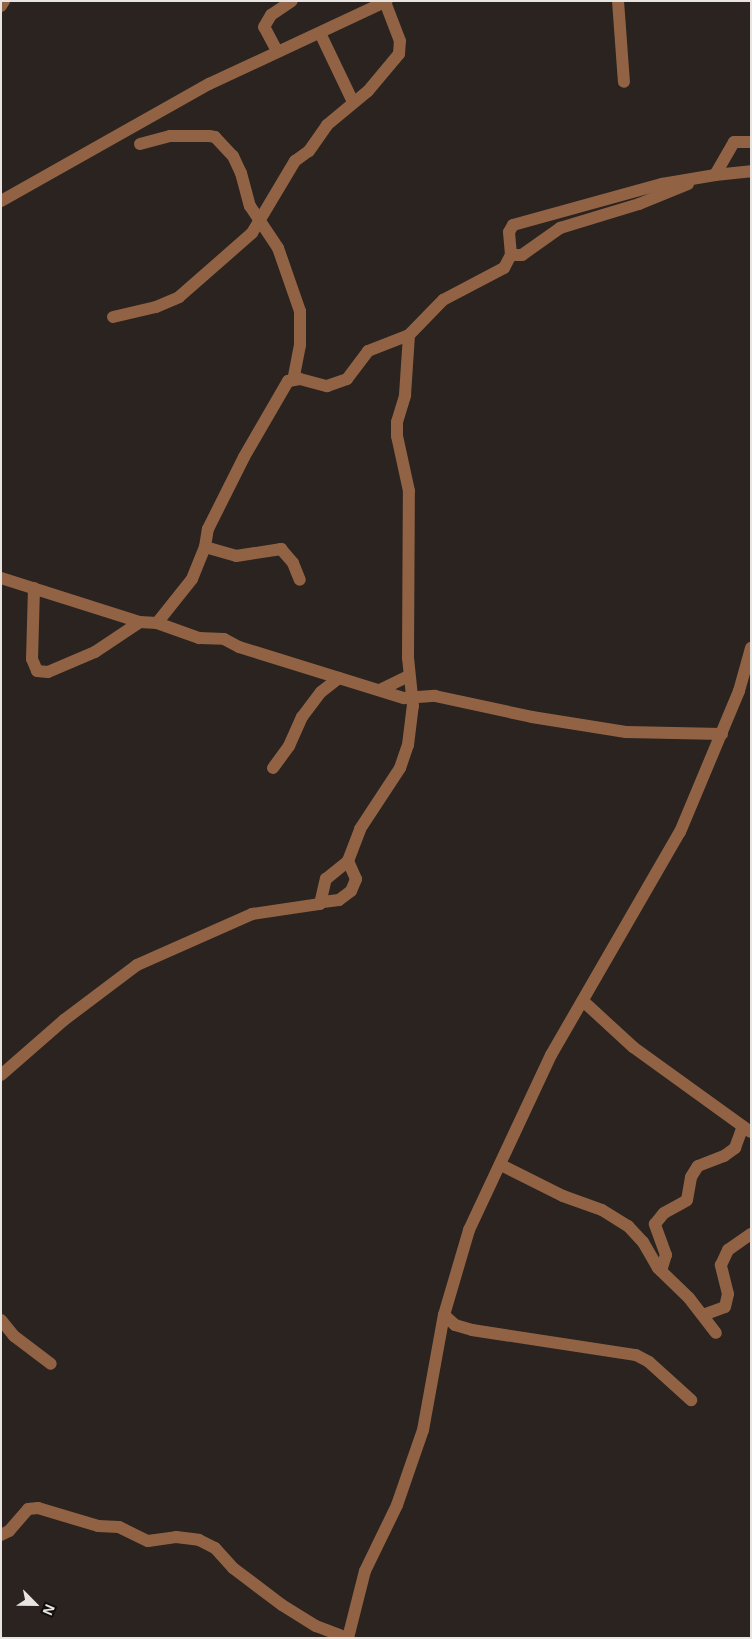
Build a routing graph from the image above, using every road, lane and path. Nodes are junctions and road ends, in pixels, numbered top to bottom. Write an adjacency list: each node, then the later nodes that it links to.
1 (4, 1): 5 (street)
2 (292, 1): 7 (street)
3 (618, 1): 8 (street)
4 (386, 2): 6 (street); 9 (street)
5 (1, 6)
6 (320, 33): 7 (street); 9 (street)
7 (276, 50): 15 (street)
8 (624, 82)
9 (353, 102): 16 (street)
10 (751, 142): 13 (street)
11 (140, 144): 16 (street)
12 (751, 171): 13 (street)
13 (715, 175): 14 (street)
14 (699, 178): 17 (street); 17 (street)
15 (1, 201)
16 (260, 221): 18 (street); 20 (street)
17 (511, 255): 19 (street)
18 (113, 317)
19 (409, 334): 20 (street); 28 (street)
20 (293, 380): 21 (street)
21 (205, 547): 23 (street); 26 (street)
22 (1, 578): 24 (street)
23 (300, 580)
24 (34, 588): 25 (street); 25 (street)
25 (140, 622): 26 (street)
26 (158, 623): 29 (street)
27 (751, 648): 32 (street)
28 (409, 676): 30 (street); 31 (street)
29 (339, 678): 30 (street); 33 (street)
30 (380, 690): 31 (street)
31 (413, 700): 32 (street); 34 (street)
32 (722, 734): 36 (street)
33 (273, 768)
34 (348, 861): 35 (street); 35 (street)
35 (323, 902): 37 (street)
36 (583, 1001): 38 (street); 39 (street)
37 (1, 1075)
38 (747, 1129): 41 (street)
39 (501, 1165): 41 (street); 42 (street)
40 (751, 1234): 43 (street)
41 (661, 1271): 43 (street)
42 (444, 1315): 47 (street); 49 (street)
43 (703, 1315): 45 (street)
44 (1, 1320): 46 (street)
45 (716, 1333)
46 (50, 1364)
47 (691, 1400)
48 (1, 1535): 49 (street)
49 (348, 1638)

